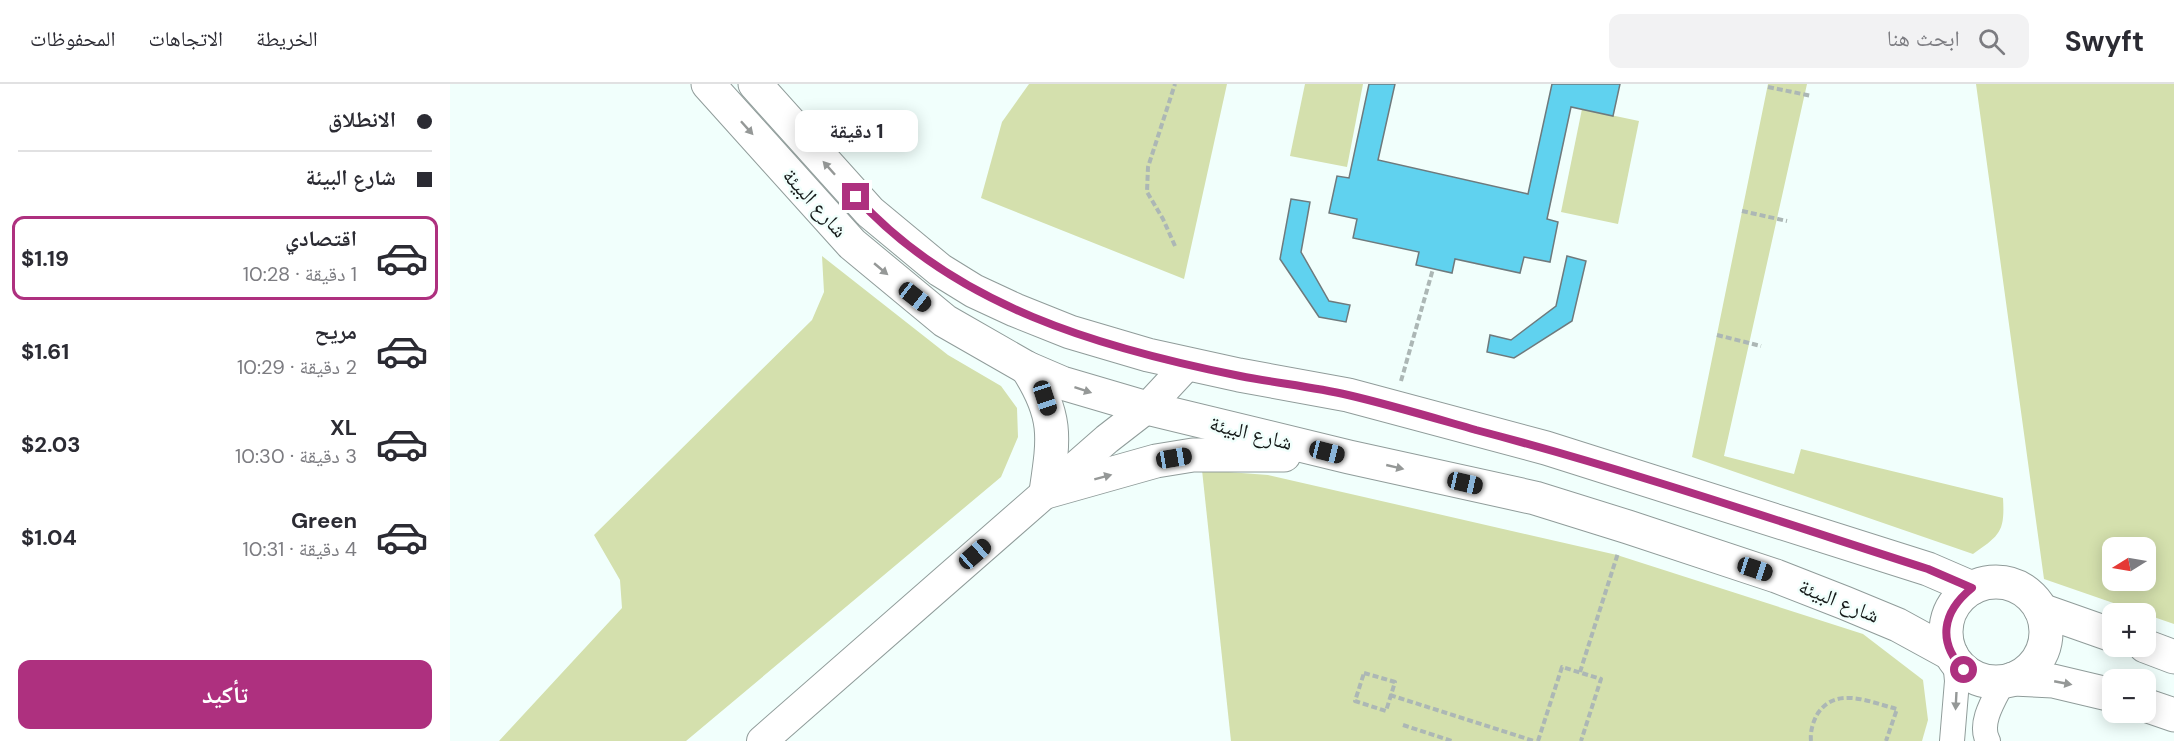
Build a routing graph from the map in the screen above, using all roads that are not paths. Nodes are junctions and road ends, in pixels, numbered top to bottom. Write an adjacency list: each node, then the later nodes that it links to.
1 (708, 84): 4 (highway, شارع البيئة, one-way to 4)
2 (755, 84): 3 (highway, شارع البيئة, one-way to 2)
3 (1187, 364): 5 (street); 8 (highway, شارع البيئة)
4 (1027, 368): 5 (highway, شارع البيئة, one-way to 5); 7 (highway)
5 (1147, 408): 6 (highway, شارع البيئة); 7 (street)
6 (1349, 457): 7 (highway, one-way to 6); 12 (highway, شارع البيئة, one-way to 12)
7 (1046, 492): 18 (street)
8 (1972, 588): 9 (highway); 12 (highway)
9 (2041, 610): 10 (highway); 14 (highway)
10 (2102, 631)
11 (2156, 650): 13 (highway)
12 (1953, 657): 14 (highway); 19 (street, one-way to 19)
13 (2174, 657)
14 (2008, 681): 15 (highway, one-way to 15); 20 (street)
15 (2102, 693)
16 (2156, 709): 17 (highway)
17 (2174, 715)
18 (762, 741)
19 (1952, 741)
20 (1988, 741)

